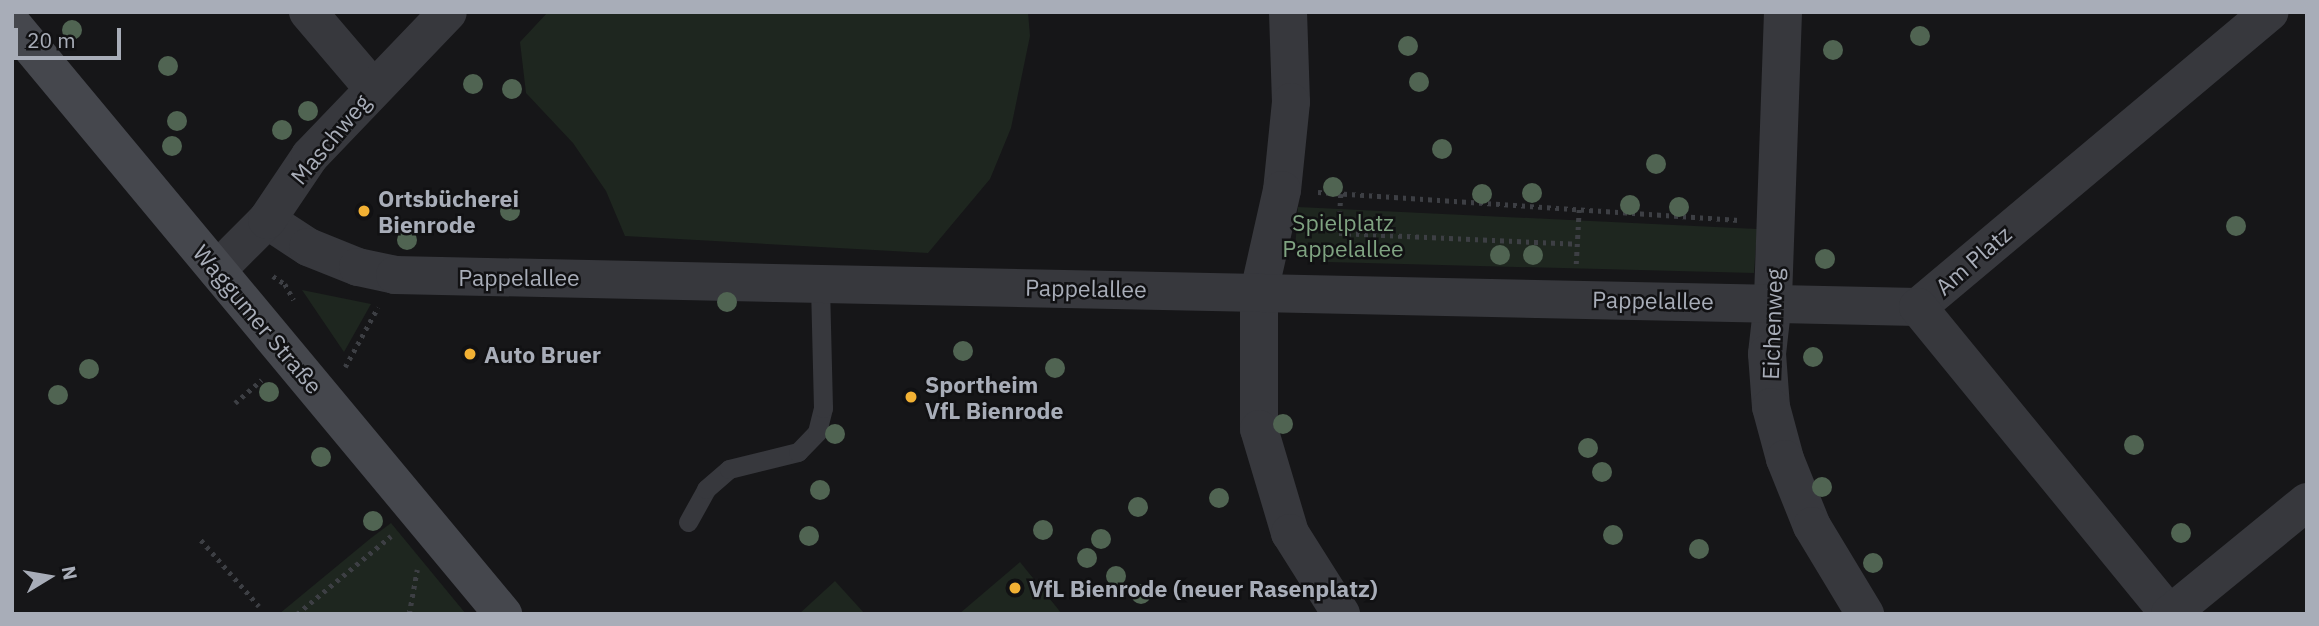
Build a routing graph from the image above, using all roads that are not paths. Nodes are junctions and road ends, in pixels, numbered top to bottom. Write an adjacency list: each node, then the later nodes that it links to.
1 (308, 12): 7 (street)
2 (448, 12): 7 (street, Maschweg)
3 (1288, 12): 11 (street)
4 (1783, 12): 12 (street, Eichenweg)
5 (2269, 12): 13 (street, Am Platz)
6 (12, 24): 9 (street, Waggumer Straße)
7 (373, 88): 8 (street, Maschweg)
8 (267, 220): 9 (street, Maschweg); 10 (street, Pappelallee)
9 (217, 270): 16 (street, Waggumer Straße)
10 (820, 282): 11 (street, Pappelallee); 15 (lane)
11 (1259, 292): 12 (street, Pappelallee); 17 (street)
12 (1773, 301): 13 (street, Pappelallee); 18 (street, Eichenweg)
13 (1918, 307): 19 (street, Am Platz)
14 (2307, 502): 19 (street, Am Platz)
15 (688, 522)
16 (503, 614)
17 (1341, 614)
18 (1865, 614)
19 (2169, 614)

